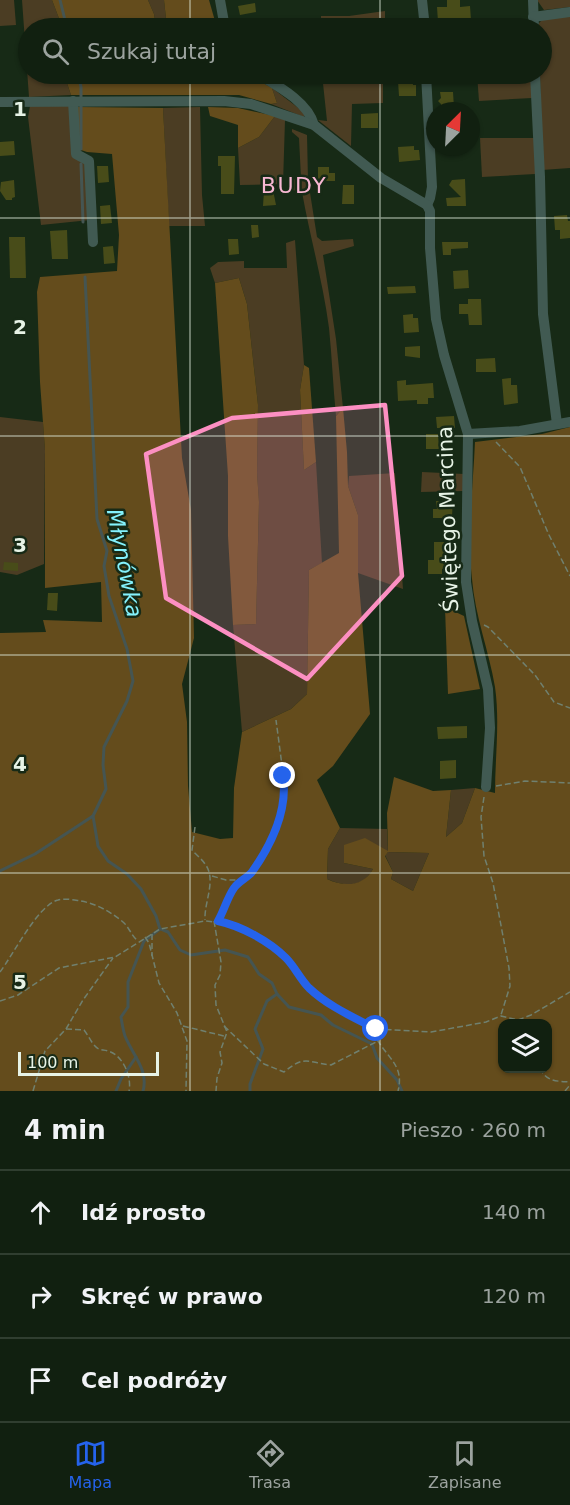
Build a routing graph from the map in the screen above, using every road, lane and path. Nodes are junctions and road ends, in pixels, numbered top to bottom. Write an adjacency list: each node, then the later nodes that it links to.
1 (220, 0): 5 (street)
2 (422, 0): 6 (street)
3 (533, 0): 7 (street)
4 (570, 12): 8 (street)
5 (223, 18)
6 (424, 18)
7 (533, 18)
8 (550, 18)
9 (274, 84): 14 (street)
10 (427, 84): 15 (street, Świętego Marcina)
11 (535, 84): 18 (street)
12 (73, 101): 13 (street); 14 (street); 16 (street)
13 (0, 102)
14 (314, 125): 15 (street)
15 (426, 205): 19 (street, Świętego Marcina)
16 (93, 242)
17 (570, 422): 18 (street)
18 (557, 424): 20 (street)
19 (468, 434): 20 (street); 22 (street, Świętego Marcina)
20 (488, 434): 21 (path)
21 (570, 576)
22 (472, 621): 23 (path); 27 (street, Świętego Marcina)
23 (570, 708)
24 (276, 720): 30 (path)
25 (570, 783): 26 (path)
26 (502, 785)
27 (486, 787): 41 (path)
28 (195, 827): 29 (path)
29 (211, 875): 30 (path); 31 (path)
30 (242, 880): 32 (path)
31 (205, 921): 32 (path); 33 (path)
32 (216, 921): 45 (path); 47 (path)
33 (152, 933): 34 (path); 36 (path)
34 (145, 937): 35 (path); 36 (path)
35 (138, 941): 37 (path); 38 (path)
36 (153, 956): 44 (path)
37 (115, 957): 40 (path); 46 (path)
38 (0, 972)
39 (570, 992): 43 (path)
40 (0, 1002)
41 (501, 1016): 42 (path); 47 (path)
42 (514, 1019)
43 (521, 1019)
44 (182, 1025): 48 (path); 55 (path)
45 (224, 1026): 48 (path); 49 (path)
46 (66, 1029): 53 (path); 54 (path)
47 (381, 1029): 49 (path)
48 (225, 1036): 56 (path)
49 (378, 1041): 57 (path)
50 (542, 1073): 51 (path)
51 (570, 1082)
52 (570, 1085): 58 (path)
53 (33, 1091)
54 (129, 1091)
55 (186, 1091)
56 (216, 1091)
57 (398, 1091)
58 (564, 1091)

